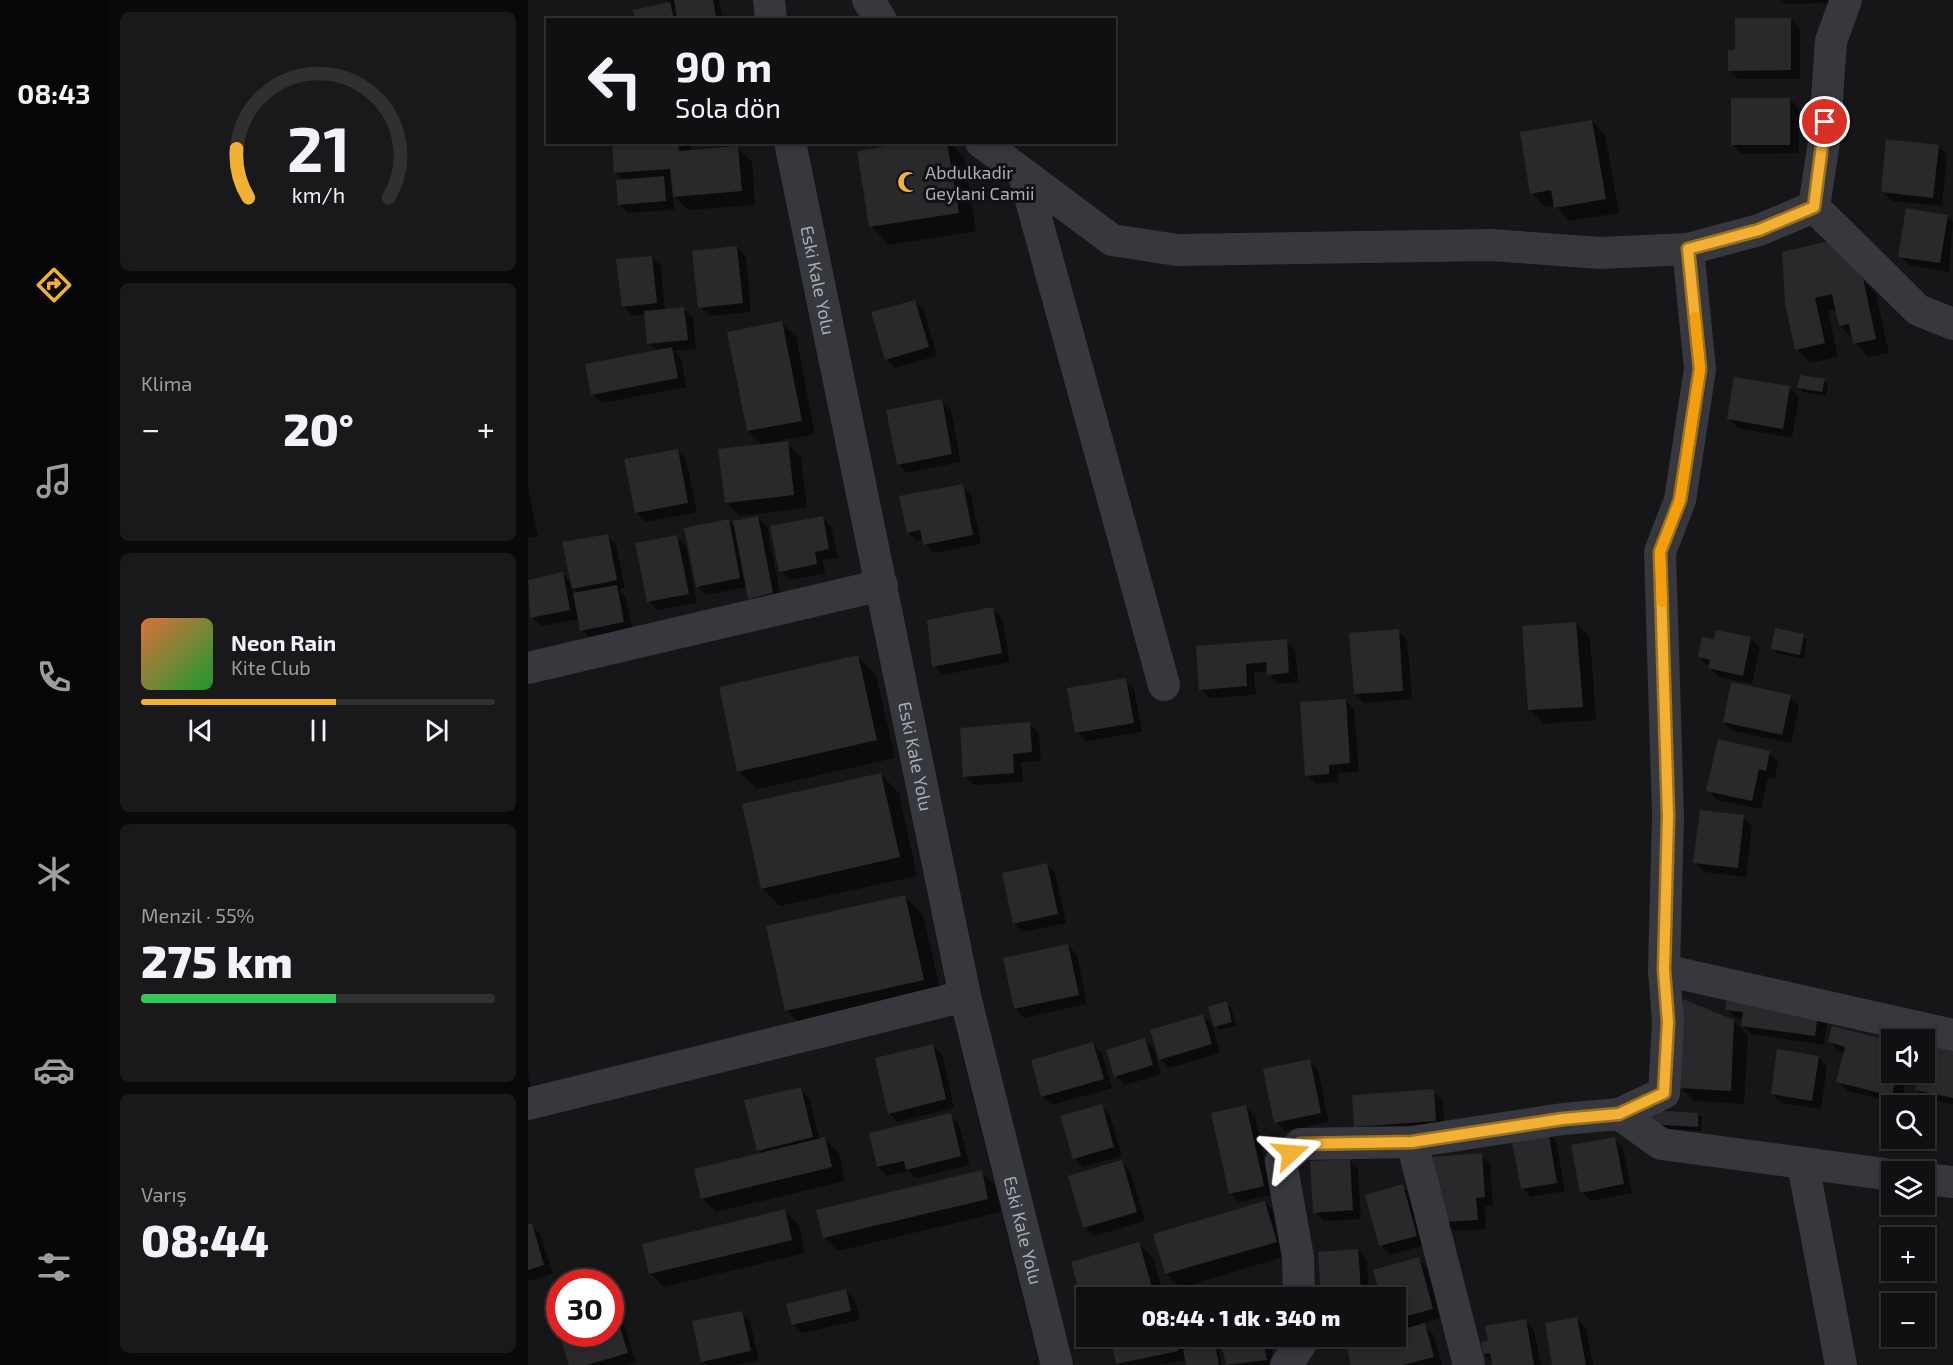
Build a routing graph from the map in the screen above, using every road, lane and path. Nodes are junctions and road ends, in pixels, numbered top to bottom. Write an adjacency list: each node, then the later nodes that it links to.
1 (769, 0): 4 (street)
2 (868, 0): 5 (street)
3 (1846, 0): 9 (street)
4 (771, 18)
5 (880, 18)
6 (790, 144): 12 (street, Eski Kale Yolu)
7 (983, 144): 8 (street)
8 (1025, 178): 10 (street); 14 (street)
9 (1814, 207): 10 (street); 11 (street)
10 (1688, 249): 15 (street)
11 (1953, 324)
12 (882, 585): 13 (street); 16 (street, Eski Kale Yolu)
13 (528, 668)
14 (1164, 685)
15 (1664, 970): 17 (street); 19 (street)
16 (965, 996): 18 (street); 27 (street, Eski Kale Yolu)
17 (1953, 1035)
18 (528, 1104)
19 (1619, 1114): 20 (street); 21 (street)
20 (1412, 1142): 25 (street); 29 (street)
21 (1803, 1164): 22 (street); 30 (street)
22 (1881, 1174)
23 (1935, 1180): 24 (street)
24 (1953, 1182)
25 (1299, 1287)
26 (1299, 1347): 28 (street)
27 (1057, 1365)
28 (1286, 1365)
29 (1469, 1365)
30 (1840, 1365)

